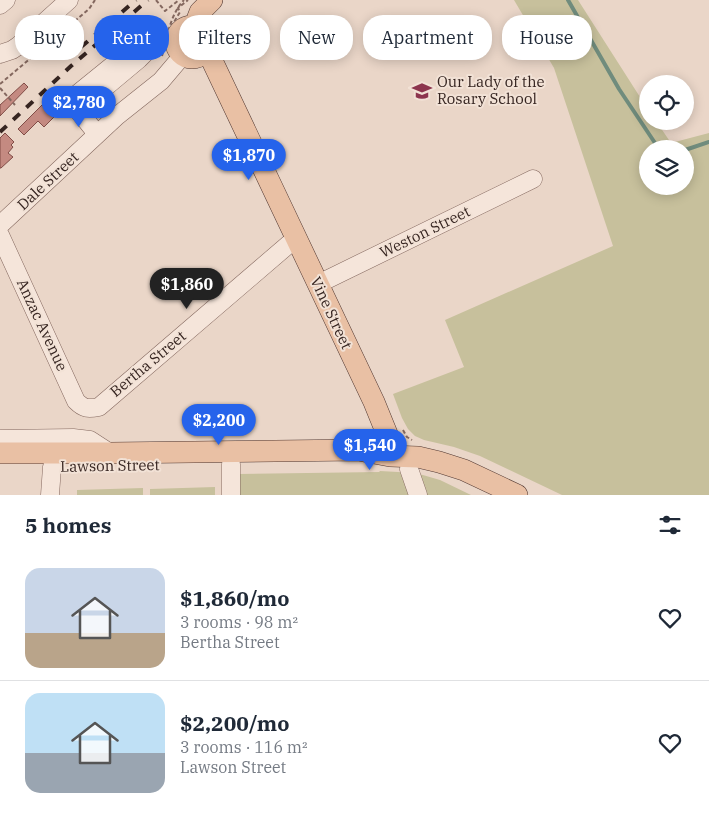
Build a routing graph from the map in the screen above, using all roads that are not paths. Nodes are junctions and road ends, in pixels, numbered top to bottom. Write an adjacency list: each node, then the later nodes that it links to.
1 (6, 0): 4 (street)
2 (69, 0): 8 (street)
3 (212, 0): 5 (main road)
4 (0, 5)
5 (199, 15)
6 (179, 33): 7 (main road)
7 (179, 52)
8 (0, 54)
9 (179, 60): 12 (street, Dale Street)
10 (212, 60): 16 (main road, Vine Street)
11 (78, 110): 12 (street)
12 (98, 134): 14 (street, Dale Street)
13 (533, 179): 17 (street, Weston Street)
14 (0, 225)
15 (0, 235): 18 (street, Anzac Avenue)
16 (296, 238): 17 (main road, Vine Street); 18 (street, Bertha Street)
17 (318, 284): 22 (main road, Vine Street)
18 (90, 408)
19 (0, 439): 21 (street, Lawson Street)
20 (0, 453): 23 (main road, Lawson Street)
21 (110, 453): 22 (main road, Lawson Street); 23 (main road, Lawson Street)
22 (390, 456): 24 (main road, Lawson Street); 30 (main road)
23 (42, 462): 24 (main road, Lawson Street); 25 (main road, Lawson Street); 27 (street)
24 (231, 464): 28 (street)
25 (0, 466)
26 (409, 469): 29 (street)
27 (50, 495)
28 (231, 495)
29 (418, 495)
30 (517, 495)

